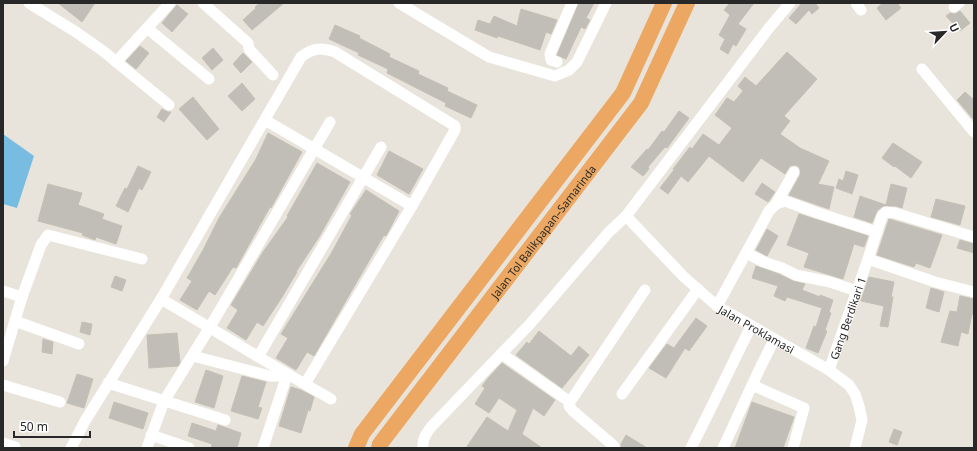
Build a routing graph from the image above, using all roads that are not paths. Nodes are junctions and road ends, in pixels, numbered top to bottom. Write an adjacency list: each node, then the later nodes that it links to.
1 (30, 3): 11 (street)
2 (170, 3): 10 (street)
3 (203, 3): 14 (street)
4 (399, 3): 6 (street)
5 (572, 3): 12 (street)
6 (606, 3)
7 (664, 3): 69 (highway, Jalan Tol Balikpapan–Samarinda)
8 (687, 3): 70 (highway, Jalan Tol Balikpapan–Samarinda)
9 (790, 3): 26 (street)
10 (147, 28): 11 (street); 15 (street)
11 (116, 62): 16 (street)
12 (558, 62)
13 (922, 69): 19 (street)
14 (273, 75)
15 (209, 79)
16 (169, 105)
17 (265, 120): 21 (street); 25 (street); 38 (street)
18 (330, 122): 21 (street)
19 (974, 132)
20 (381, 147): 23 (street)
21 (314, 148): 23 (street); 42 (street)
22 (794, 172): 24 (street)
23 (363, 177): 25 (street); 47 (street)
24 (776, 204): 27 (street); 29 (street)
25 (412, 206): 52 (street)
26 (626, 216): 32 (street, Jalan Proklamasi); 45 (street)
27 (877, 232): 28 (street, Gang Berdikari 1); 31 (street, Gang Berdikari 1)
28 (974, 237)
29 (746, 253): 35 (street); 39 (street)
30 (142, 259): 37 (street)
31 (867, 262): 35 (street, Gang Berdikari 1); 36 (street)
32 (698, 289): 39 (street, Jalan Proklamasi); 55 (street)
33 (645, 290): 59 (street)
34 (3, 291): 37 (street)
35 (857, 291): 49 (street, Gang Berdikari 1)
36 (974, 292)
37 (22, 297): 40 (street)
38 (161, 299): 42 (street); 51 (street)
39 (717, 306): 41 (street, Jalan Proklamasi)
40 (14, 321): 44 (street); 48 (street)
41 (751, 326): 43 (street, Jalan Proklamasi); 72 (street)
42 (210, 327): 46 (street); 47 (street)
43 (774, 340): 49 (street, Jalan Proklamasi); 53 (street)
44 (79, 344)
45 (502, 354): 59 (street); 71 (street)
46 (193, 356): 50 (street); 57 (street)
47 (258, 357): 50 (street)
48 (3, 360)
49 (829, 370): 75 (street, Jalan Proklamasi)
50 (287, 375): 52 (street); 68 (street)
51 (108, 383): 57 (street); 65 (street)
52 (305, 384): 56 (street)
53 (752, 384): 73 (street); 74 (street)
54 (3, 385): 58 (street)
55 (622, 394)
56 (331, 399)
57 (164, 401): 60 (street); 61 (street)
58 (60, 402)
59 (570, 402): 63 (street)
60 (225, 420)
61 (151, 435): 66 (street); 67 (street)
62 (3, 443): 64 (street)
63 (614, 446)
64 (15, 447)
65 (71, 448)
66 (146, 448)
67 (189, 448)
68 (264, 448)
69 (356, 448)
70 (379, 448)
71 (423, 448)
72 (691, 448)
73 (722, 448)
74 (792, 448)
75 (855, 448)

